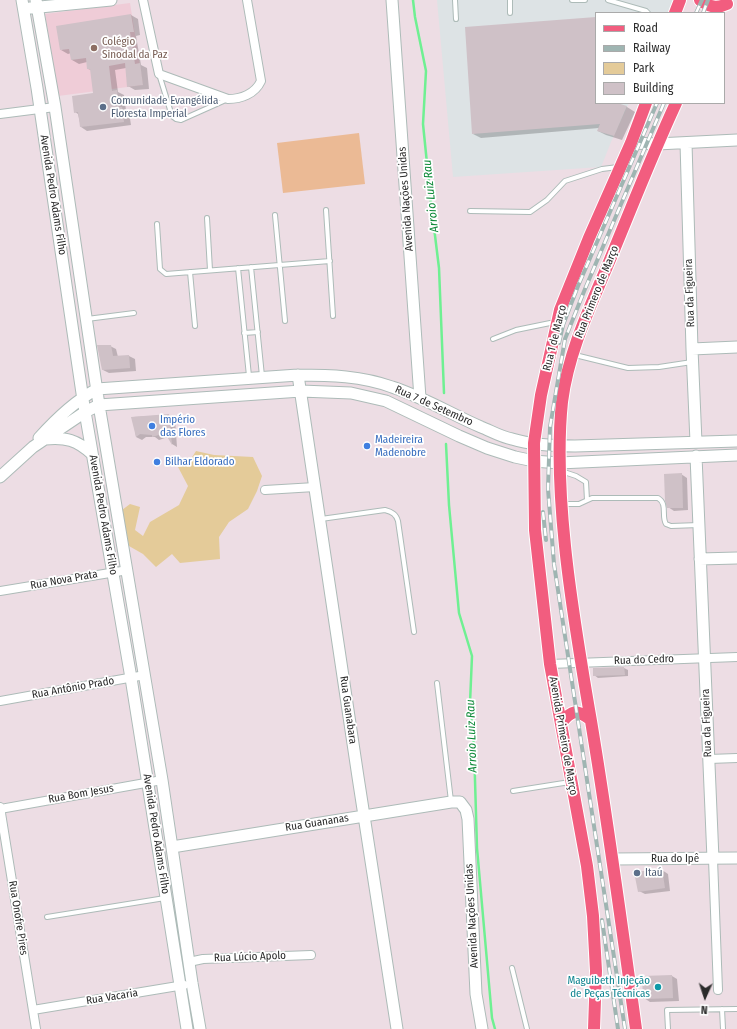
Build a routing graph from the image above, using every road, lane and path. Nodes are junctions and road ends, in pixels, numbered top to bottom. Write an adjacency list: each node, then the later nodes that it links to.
1 (112, 0): 12 (main road)
2 (143, 0): 19 (street)
3 (247, 0): 20 (street)
4 (392, 0): 61 (main road, Avenida Nações Unidas)
5 (455, 0): 18 (lane)
6 (510, 0): 17 (lane)
7 (572, 0): 8 (lane)
8 (585, 0)
9 (608, 0): 15 (lane)
10 (680, 0): 16 (main road)
11 (700, 0): 14 (main road)
12 (36, 3): 13 (main road); 23 (main road, Avenida Pedro Adams Filho)
13 (23, 4): 24 (main road, Avenida Pedro Adams Filho)
14 (727, 6)
15 (647, 12)
16 (675, 12)
17 (510, 13)
18 (456, 19)
19 (158, 74): 20 (street); 20 (lane)
20 (228, 100)
21 (646, 104): 27 (main road)
22 (676, 104): 29 (main road)
23 (55, 107): 24 (street); 44 (main road, Avenida Pedro Adams Filho)
24 (40, 109): 25 (street); 60 (main road, Avenida Pedro Adams Filho)
25 (0, 114)
26 (737, 140): 28 (main road)
27 (631, 143): 29 (main road); 30 (main road)
28 (686, 143): 29 (main road); 52 (main road, Rua da Figueira)
29 (658, 144): 53 (main road, Rua Primero de Março)
30 (620, 167): 32 (lane); 46 (main road, Rua 1 de Março)
31 (326, 210): 36 (lane)
32 (470, 211)
33 (275, 215): 37 (lane)
34 (207, 218): 40 (lane)
35 (157, 224): 41 (lane)
36 (330, 261): 37 (lane); 43 (lane)
37 (279, 265): 38 (lane); 45 (lane)
38 (251, 267): 39 (lane); 48 (lane)
39 (238, 268): 40 (lane); 49 (lane)
40 (210, 270): 41 (lane)
41 (190, 272): 47 (lane)
42 (134, 313): 44 (lane)
43 (333, 316)
44 (86, 319): 58 (main road, Avenida Pedro Adams Filho)
45 (285, 321)
46 (558, 322): 50 (lane); 67 (main road, Rua 1 de Março)
47 (195, 326)
48 (258, 332): 49 (lane); 57 (lane)
49 (244, 333): 56 (lane)
50 (493, 339)
51 (737, 347): 52 (main road)
52 (692, 349): 54 (main road, Rua da Figueira)
53 (572, 354): 54 (lane); 68 (main road, Rua Primero de Março)
54 (692, 362): 66 (main road, Rua da Figueira)
55 (298, 375): 57 (main road, Rua 7 de Setembro); 59 (main road, Rua Guanabara); 61 (main road, Rua 7 de Setembro)
56 (249, 378): 57 (main road, Rua 7 de Setembro); 58 (main road, Rua 7 de Setembro)
57 (262, 378)
58 (97, 389): 60 (main road, Rua 7 de Setembro); 62 (main road, Avenida Pedro Adams Filho)
59 (301, 391): 62 (main road, Rua 7 de Setembro); 73 (main road, Rua 7 de Setembro); 76 (main road, Rua Guanabara)
60 (82, 397): 63 (main road, Avenida Pedro Adams Filho); 69 (main road, Rua 7 de Setembro)
61 (420, 398): 67 (main road, Rua 7 de Setembro)
62 (99, 405): 63 (main road, Rua 7 de Setembro); 84 (main road, Avenida Pedro Adams Filho)
63 (85, 412): 64 (main road, Rua 7 de Setembro); 70 (main road, Avenida Pedro Adams Filho)
64 (45, 439): 69 (main road, Rua 7 de Setembro); 70 (main road)
65 (737, 440): 66 (main road, Rua 7 de Setembro)
66 (696, 442): 68 (main road, Rua 7 de Setembro)
67 (534, 443): 68 (main road, Rua 7 de Setembro); 73 (main road, Avenida Primeiro de Março)
68 (560, 446): 74 (main road)
69 (33, 447): 75 (main road)
70 (92, 454): 85 (main road, Avenida Pedro Adams Filho)
71 (737, 455): 72 (main road, Rua 7 de Setembro)
72 (696, 456): 74 (main road, Rua 7 de Setembro); 81 (main road, Rua da Figueira)
73 (534, 461): 74 (main road, Rua 7 de Setembro); 91 (main road, Avenida Primeiro de Março)
74 (559, 467): 78 (lane); 79 (main road)
75 (0, 477)
76 (315, 487): 77 (street); 80 (main road, Rua Guanabara)
77 (265, 490)
78 (587, 500): 79 (lane); 81 (lane)
79 (561, 504): 90 (main road)
80 (320, 519): 87 (lane); 106 (main road, Rua Guanabara)
81 (699, 525): 83 (main road, Rua da Figueira)
82 (737, 558): 83 (main road)
83 (700, 559): 89 (main road, Rua da Figueira)
84 (128, 570): 85 (street, Rua Nova Prata); 92 (main road, Avenida Pedro Adams Filho)
85 (112, 572): 86 (street, Rua Nova Prata); 93 (main road, Avenida Pedro Adams Filho)
86 (0, 591)
87 (414, 632)
88 (737, 657): 89 (street, Rua do Cedro)
89 (704, 658): 90 (street, Rua do Cedro); 99 (main road, Rua da Figueira)
90 (580, 663): 91 (street, Rua do Cedro); 96 (main road)
91 (550, 664): 97 (main road, Avenida Primeiro de Março)
92 (146, 675): 93 (street, Rua Antônio Prado); 100 (main road, Avenida Pedro Adams Filho)
93 (131, 678): 95 (street, Rua Antônio Prado); 101 (main road, Avenida Pedro Adams Filho)
94 (437, 683): 104 (lane)
95 (0, 701)
96 (590, 719): 97 (main road); 109 (main road)
97 (561, 723): 102 (main road, Avenida Primeiro de Março)
98 (737, 758): 99 (street)
99 (709, 759): 110 (main road, Rua da Figueira)
100 (162, 780): 101 (street, Rua Bom Jesus); 107 (main road, Avenida Pedro Adams Filho)
101 (148, 782): 105 (street, Rua Bom Jesus); 111 (main road, Avenida Pedro Adams Filho)
102 (571, 782): 103 (lane); 128 (main road, Avenida Primeiro de Março)
103 (513, 791)
104 (457, 803): 106 (main road, Rua Guananas); 126 (main road, Avenida Nações Unidas)
105 (0, 808): 121 (street, Rua Onofre Pires)
106 (364, 815): 107 (main road, Rua Guananas); 125 (main road, Rua Guanabara)
107 (172, 847): 114 (main road, Avenida Pedro Adams Filho)
108 (737, 858): 110 (main road, Rua do Ipê)
109 (613, 859): 110 (main road, Rua do Ipê); 129 (main road)
110 (713, 859): 118 (street, Rua da Figueira)
111 (166, 898): 112 (lane); 117 (main road, Avenida Pedro Adams Filho)
112 (47, 916)
113 (311, 955): 114 (street, Rua Lúcio Apolo)
114 (189, 962): 116 (main road, Avenida Pedro Adams Filho)
115 (512, 968): 127 (lane)
116 (192, 983): 117 (street, Rua Vacaria); 124 (main road, Avenida Pedro Adams Filho)
117 (180, 986): 121 (street, Rua Vacaria); 123 (main road, Avenida Pedro Adams Filho)
118 (718, 990)
119 (722, 1009): 120 (lane); 130 (lane); 131 (lane)
120 (737, 1009)
121 (33, 1010): 122 (street, Rua Onofre Pires)
122 (36, 1029)
123 (187, 1029)
124 (200, 1029)
125 (397, 1029)
126 (482, 1029)
127 (527, 1029)
128 (594, 1029)
129 (636, 1029)
130 (668, 1029)
131 (723, 1029)

